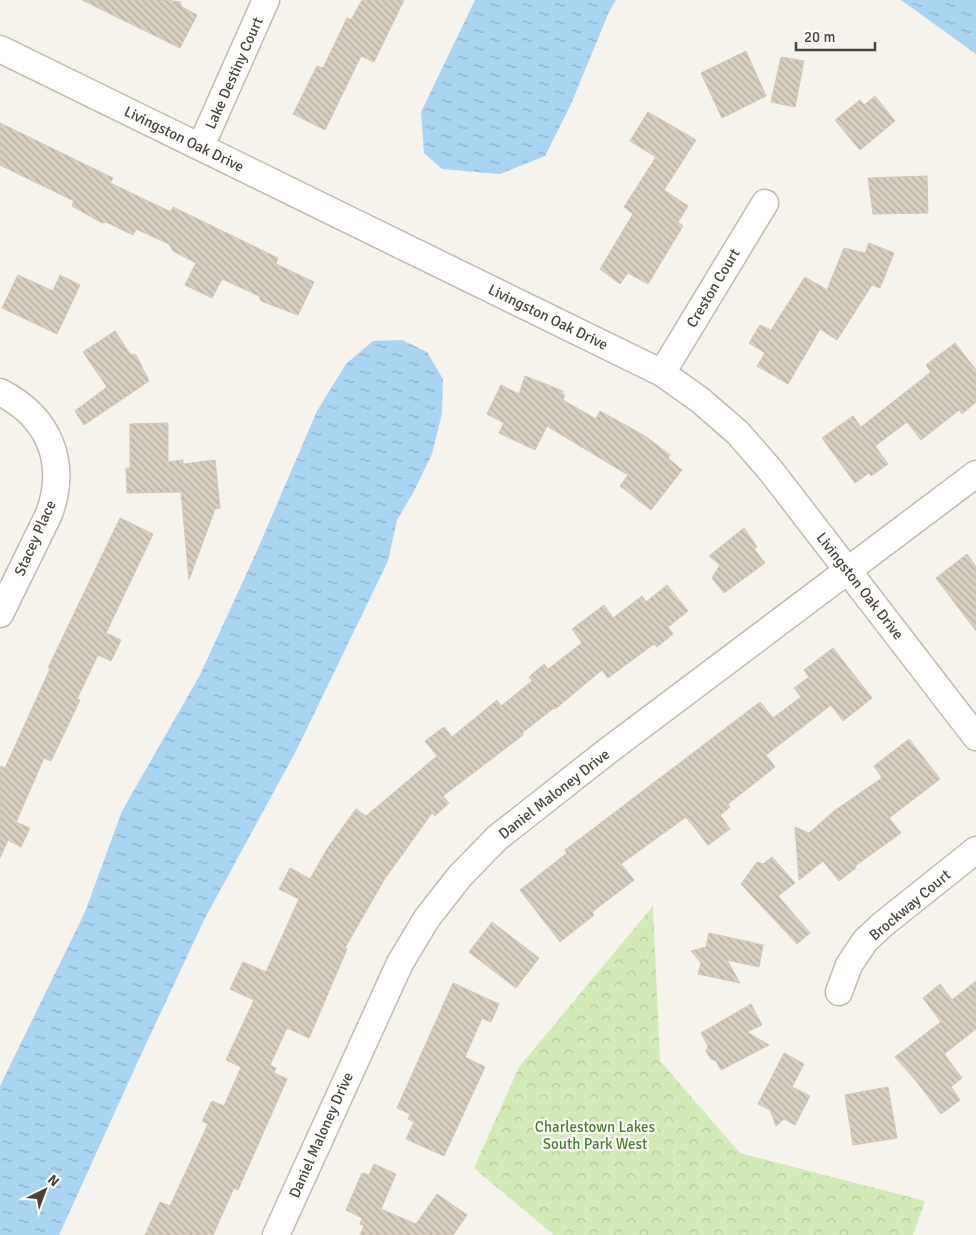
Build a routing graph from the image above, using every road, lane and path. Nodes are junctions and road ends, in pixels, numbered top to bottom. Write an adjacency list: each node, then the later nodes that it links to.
1 (266, 0): 3 (street, Lake Destiny Court)
2 (0, 49): 3 (street, Livingston Oak Drive)
3 (201, 146): 5 (street, Livingston Oak Drive)
4 (765, 203): 5 (street, Creston Court)
5 (662, 373): 8 (street, Livingston Oak Drive)
6 (0, 392): 9 (street, Stacey Place)
7 (976, 474): 8 (street, Daniel Maloney Drive)
8 (848, 571): 10 (street, Livingston Oak Drive); 13 (street, Daniel Maloney Drive)
9 (0, 614)
10 (976, 737)
11 (976, 850): 12 (street, Brockway Court)
12 (839, 992)
13 (276, 1235)

